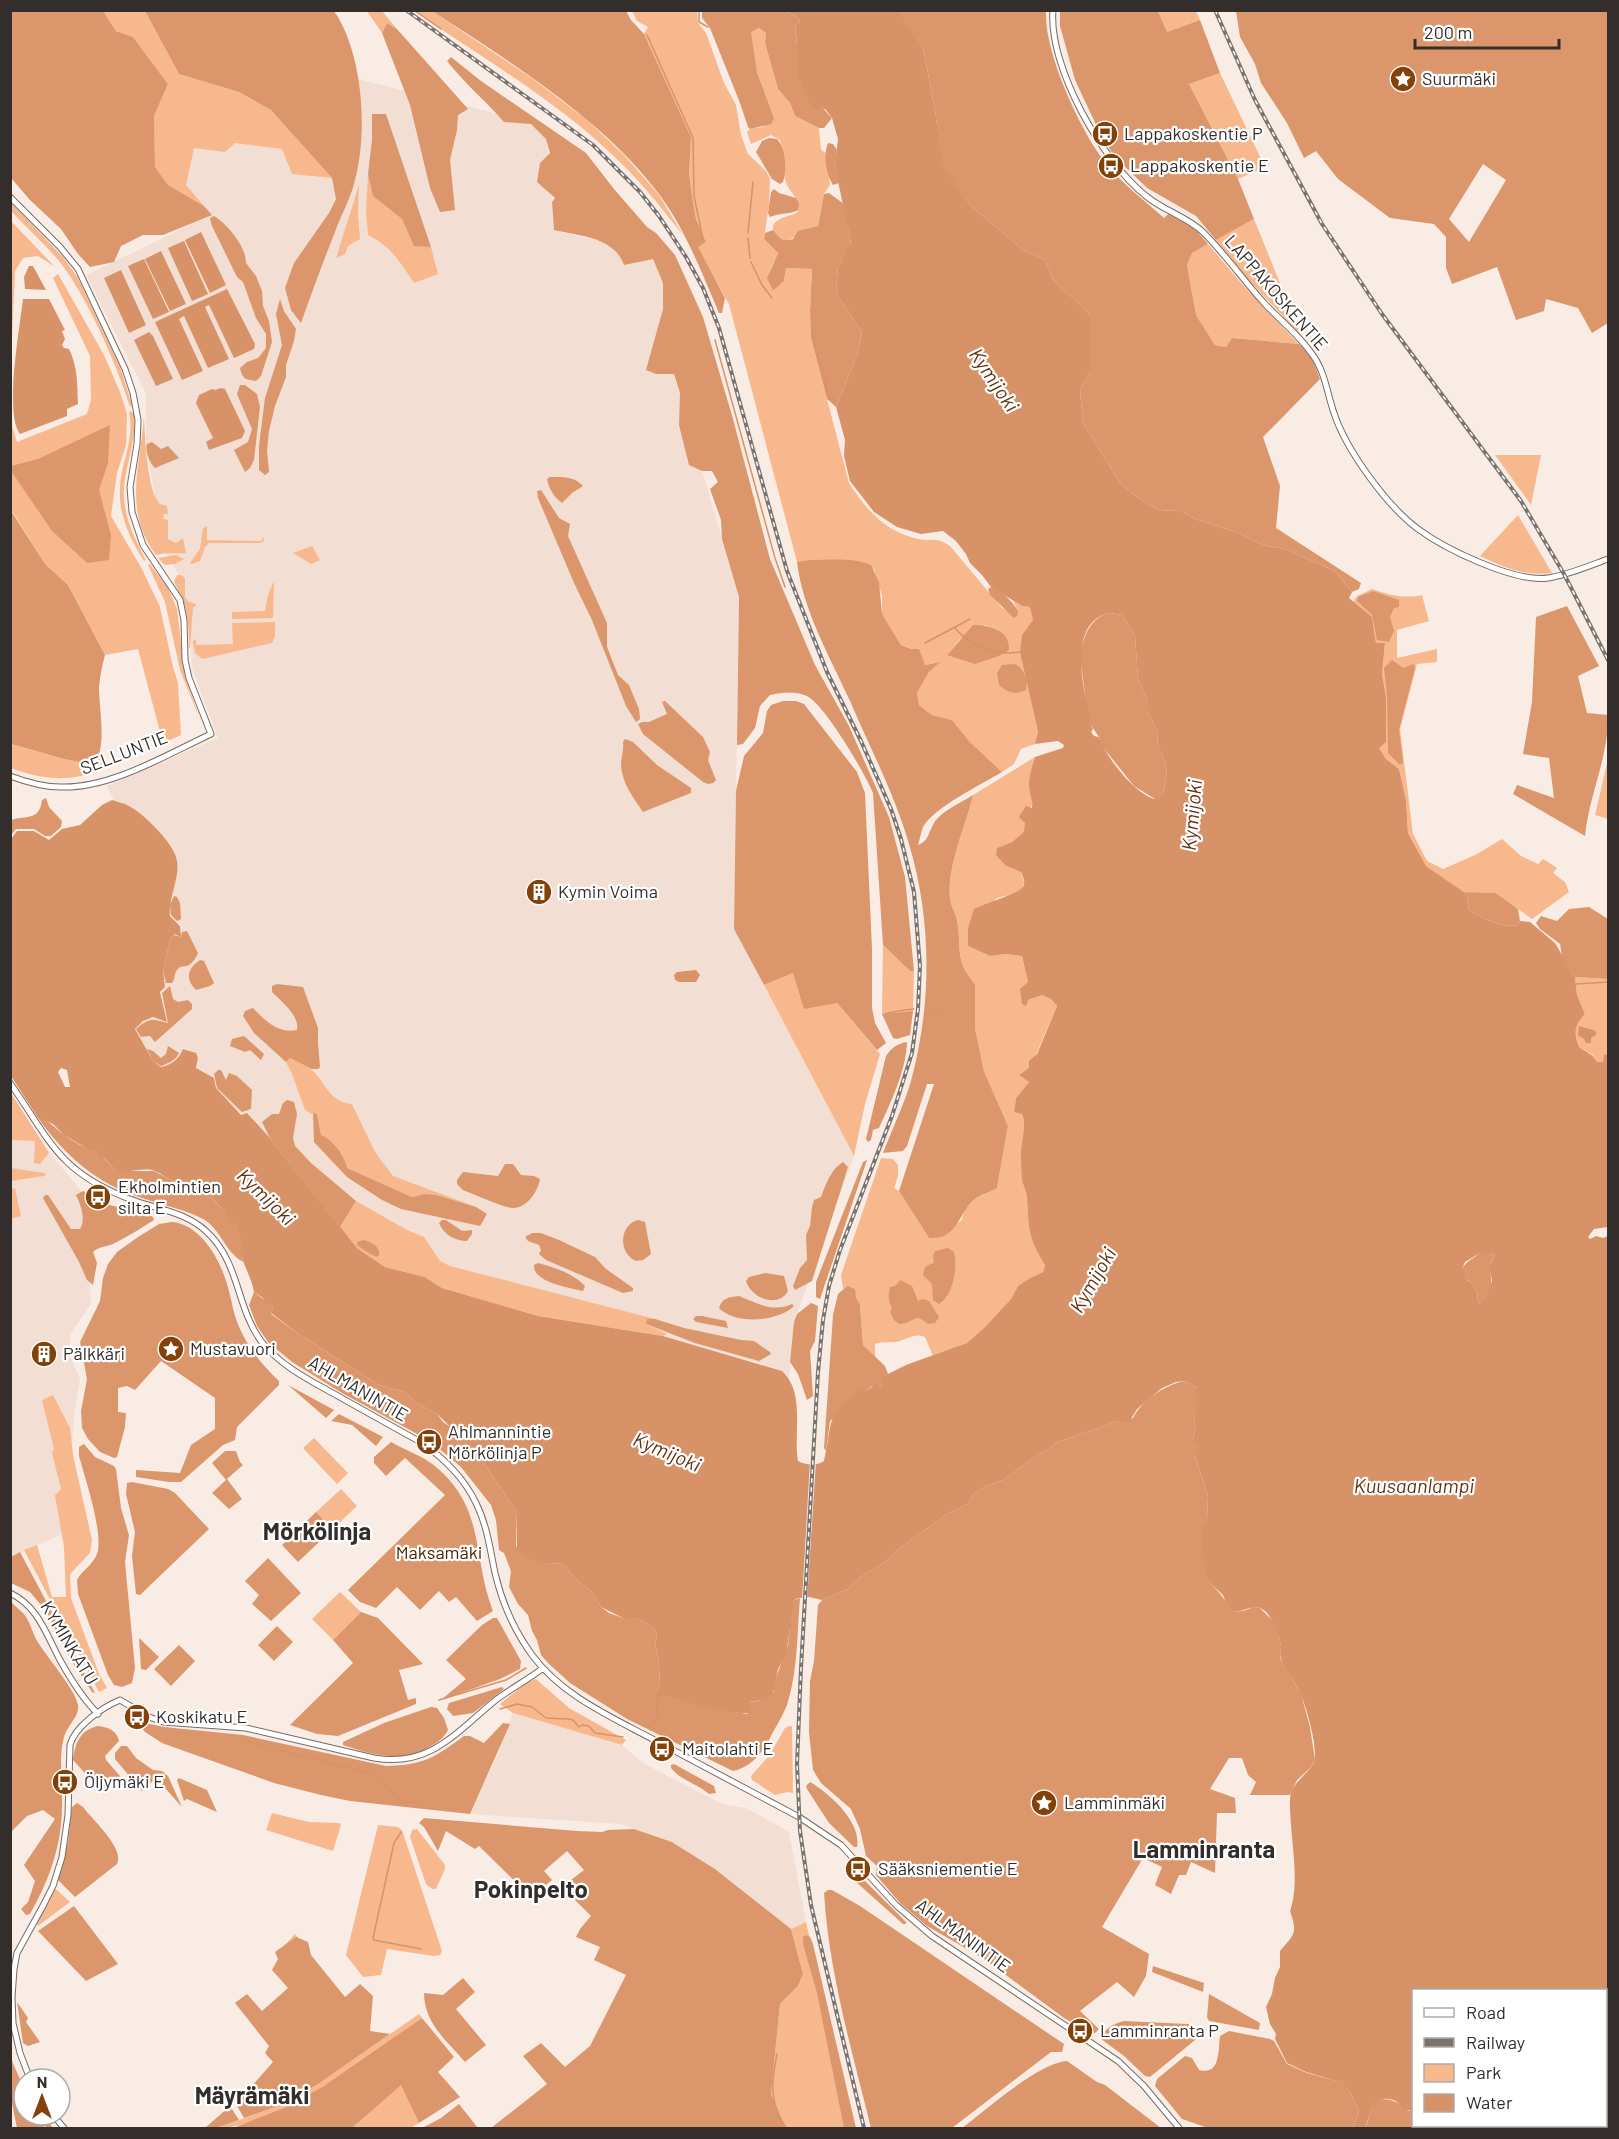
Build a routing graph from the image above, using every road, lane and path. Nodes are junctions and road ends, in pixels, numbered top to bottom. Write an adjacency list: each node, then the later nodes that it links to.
1 (1053, 10): 3 (street, LAPPAKOSKENTIE)
2 (10, 197): 4 (street, SELLUNTIE)
3 (1608, 559)
4 (10, 776)
5 (10, 1083): 7 (street, AHLMANINTIE)
6 (10, 1593): 8 (street, KYMINKATU)
7 (543, 1668): 8 (street); 10 (street, AHLMANINTIE)
8 (98, 1714): 9 (street)
9 (25, 2067)
10 (1179, 2128)

